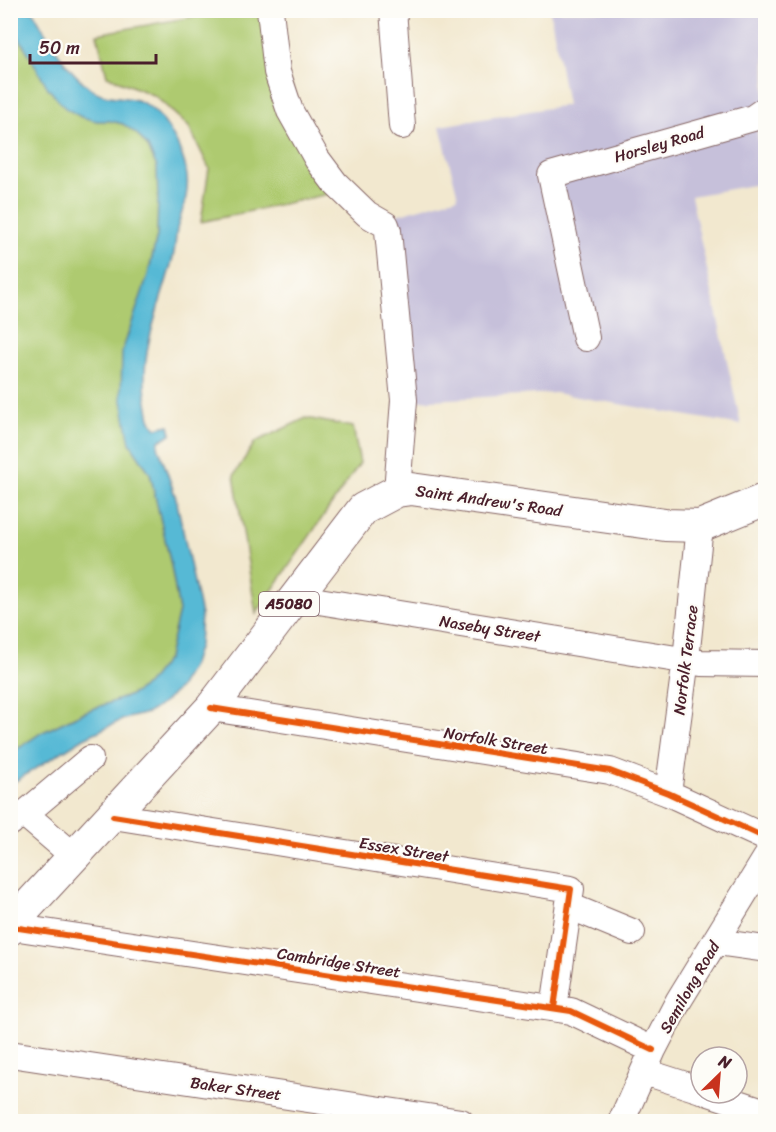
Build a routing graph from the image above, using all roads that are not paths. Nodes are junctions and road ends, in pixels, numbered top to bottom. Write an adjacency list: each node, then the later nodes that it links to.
1 (270, 10): 6 (street)
2 (393, 10): 4 (street)
3 (765, 110): 5 (street, Horsley Road)
4 (402, 126)
5 (586, 338)
6 (397, 491): 8 (main road, Saint Andrew's Road / A5080); 9 (main road, Saint Andrew's Road / A5080)
7 (765, 499): 8 (main road, A5080)
8 (700, 526): 10 (street, Norfolk Terrace)
9 (294, 597): 10 (street, Naseby Street); 12 (main road, Saint Andrew's Road / A5080)
10 (686, 660): 11 (street, Naseby Street); 14 (street, Norfolk Terrace)
11 (765, 664)
12 (212, 708): 14 (street, Norfolk Street); 15 (main road, Saint Andrew's Road / A5080)
13 (90, 759): 16 (street)
14 (668, 793): 17 (street, Norfolk Street)
15 (113, 816): 18 (main road, Saint Andrew's Road / A5080); 20 (street, Essex Street)
16 (16, 820): 18 (street)
17 (765, 838)
18 (75, 857): 21 (main road, Saint Andrew's Road / A5080)
19 (765, 858): 23 (street, Semilong Road)
20 (569, 906): 22 (street); 25 (street)
21 (11, 928): 25 (street, Cambridge Street)
22 (632, 932)
23 (716, 942): 24 (street); 27 (street, Semilong Road)
24 (765, 949)
25 (554, 1008): 27 (street, Cambridge Street)
26 (10, 1054): 31 (street, Baker Street)
27 (649, 1061): 28 (street, Cambridge Street); 32 (street, Semilong Road)
28 (689, 1083)
29 (744, 1105): 30 (street)
30 (765, 1112)
31 (461, 1122)
32 (621, 1122)

